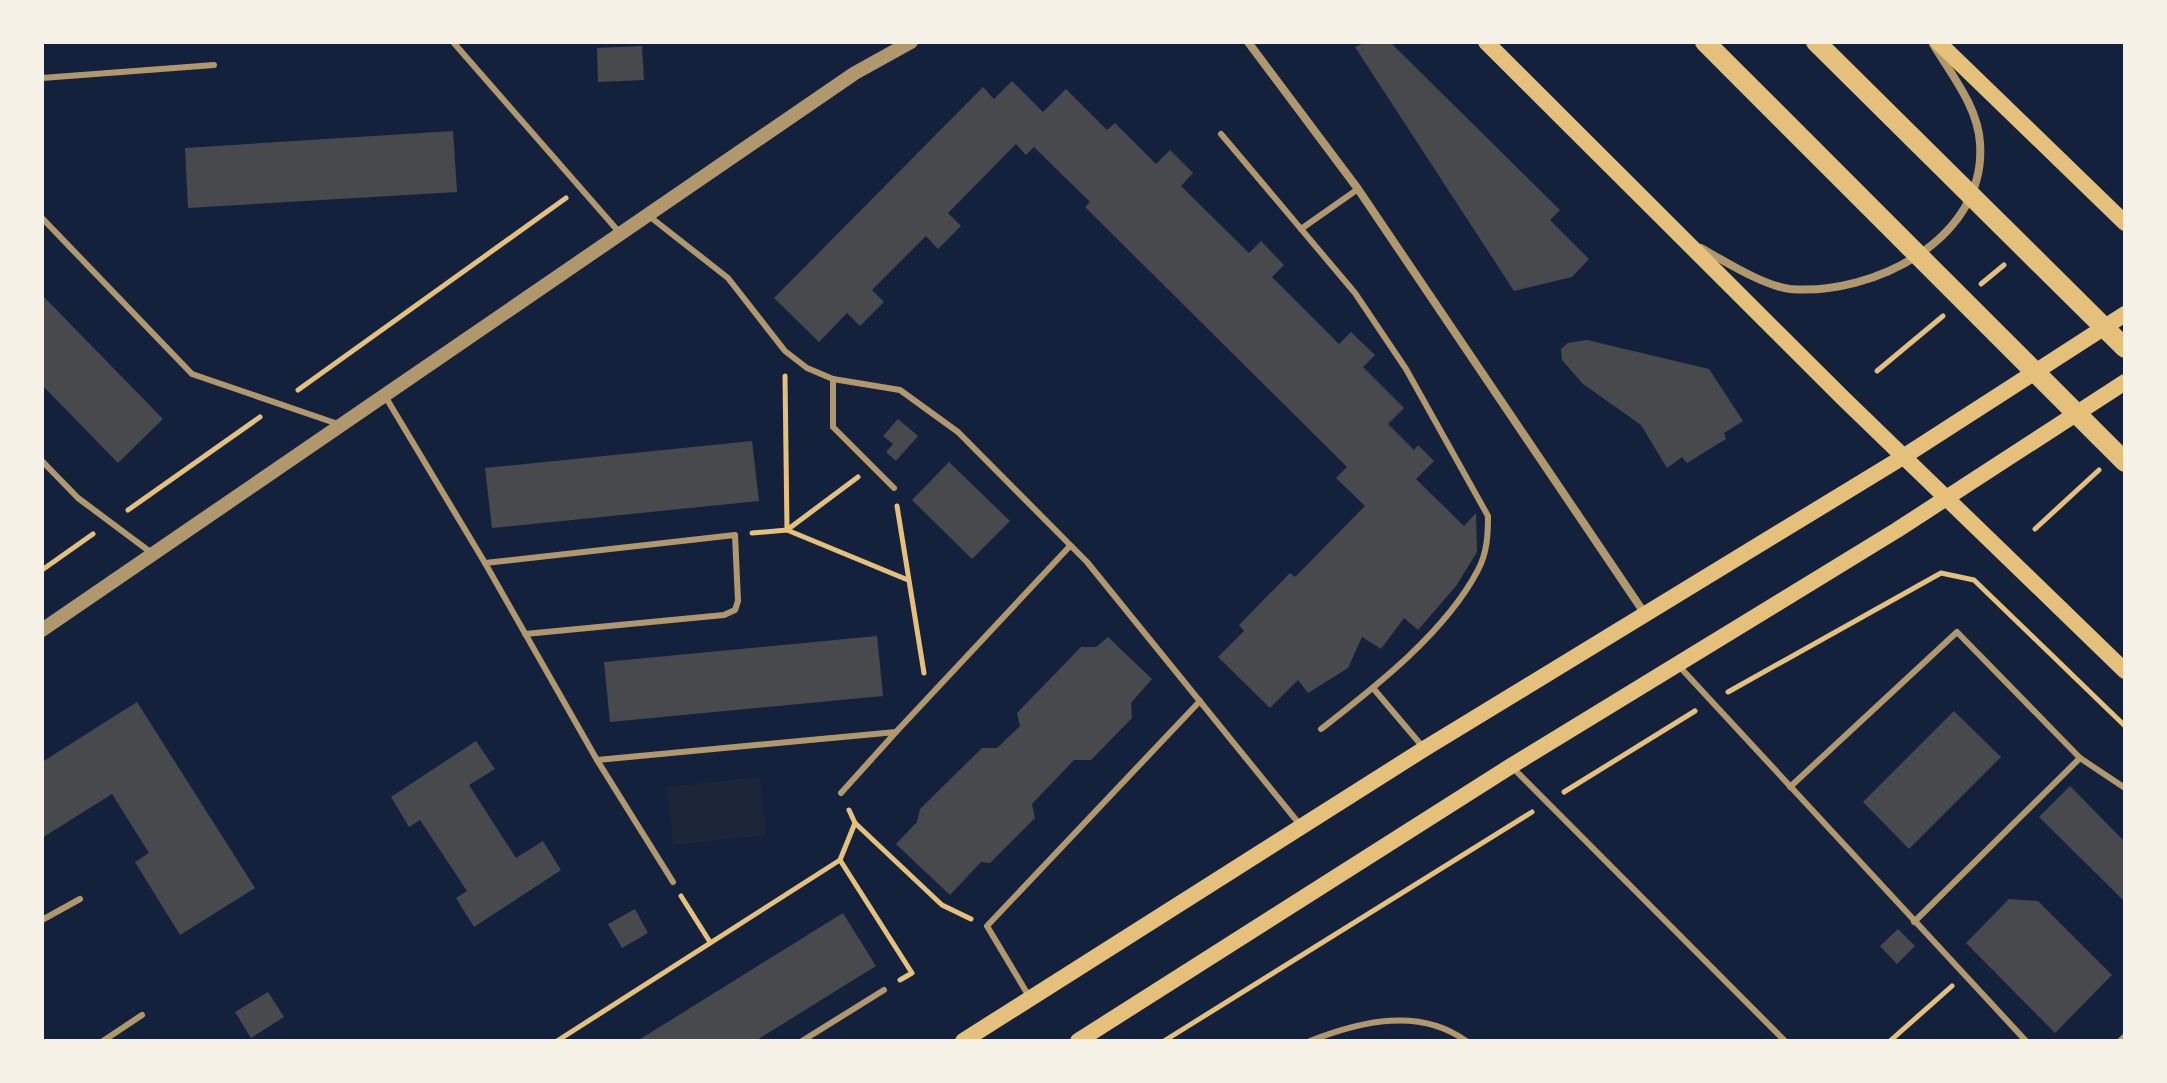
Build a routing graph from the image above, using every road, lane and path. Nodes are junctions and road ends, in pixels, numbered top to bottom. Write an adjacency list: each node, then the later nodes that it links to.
1 (453, 42): 2 (lane); 13 (lane)
2 (462, 42)
3 (911, 42): 15 (street)
4 (1248, 42): 14 (street)
5 (1486, 42): 20 (main road)
6 (1705, 42): 31 (main road)
7 (1816, 42): 22 (main road)
8 (1931, 42): 20 (street)
9 (1938, 42): 17 (main road)
10 (214, 65): 11 (lane)
11 (42, 78)
12 (1221, 134): 18 (lane)
13 (580, 188): 19 (lane); 27 (path)
14 (1358, 189): 18 (lane); 46 (street)
15 (649, 216): 19 (street); 23 (lane)
16 (42, 218): 27 (lane)
17 (2125, 223)
18 (1301, 229): 51 (lane)
19 (621, 235): 26 (street)
20 (1679, 236): 29 (main road)
21 (2125, 314): 29 (main road)
22 (2125, 348)
23 (785, 351): 24 (lane); 38 (path)
24 (833, 379): 33 (lane); 40 (lane)
25 (2125, 382): 35 (main road)
26 (385, 396): 28 (street); 42 (lane)
27 (279, 404): 28 (lane); 36 (path)
28 (342, 425): 41 (street)
29 (1903, 457): 35 (main road); 46 (main road)
30 (42, 461): 36 (lane)
31 (2125, 462)
32 (2102, 467): 37 (path)
33 (894, 488): 44 (path)
34 (836, 494): 38 (path)
35 (1945, 499): 49 (main road); 50 (main road)
36 (110, 522): 41 (lane); 43 (path)
37 (2035, 529)
38 (787, 530): 39 (path); 44 (path)
39 (735, 535): 42 (lane); 48 (lane)
40 (1070, 546): 52 (lane); 53 (lane)
41 (153, 554): 47 (street)
42 (485, 563): 48 (lane)
43 (42, 570)
44 (909, 580): 52 (path)
45 (1974, 580): 54 (path)
46 (1645, 614): 57 (main road)
47 (42, 630)
48 (525, 634): 59 (lane)
49 (1678, 664): 60 (main road); 61 (lane)
50 (2125, 671)
51 (1373, 688): 55 (lane); 57 (lane)
52 (928, 698): 56 (lane)
53 (1200, 701): 65 (lane); 71 (lane)
54 (2125, 726)
55 (1321, 729)
56 (896, 732): 59 (lane); 63 (lane)
57 (1424, 749): 65 (main road)
58 (2080, 758): 61 (lane); 62 (lane); 70 (lane)
59 (597, 760): 67 (lane)
60 (1511, 766): 82 (main road); 85 (lane)
61 (1790, 787): 70 (lane)
62 (2125, 788)
63 (841, 793): 64 (path)
64 (855, 823): 66 (path); 71 (path)
65 (1301, 826): 75 (main road)
66 (840, 860): 72 (path); 74 (path)
67 (673, 882): 72 (path)
68 (80, 899): 69 (lane)
69 (42, 920)
70 (1914, 922): 87 (lane)
71 (987, 926): 75 (lane)
72 (710, 942): 79 (path)
73 (1948, 989): 86 (path)
74 (884, 990): 80 (lane)
75 (1030, 998): 81 (main road)
76 (142, 1015): 78 (lane)
77 (2125, 1036): 88 (lane)
78 (103, 1041)
79 (557, 1041)
80 (802, 1041)
81 (963, 1041)
82 (1078, 1041)
83 (1310, 1041): 84 (lane)
84 (1466, 1041)
85 (1785, 1041)
86 (1890, 1041)
87 (2026, 1041)
88 (2120, 1041)

